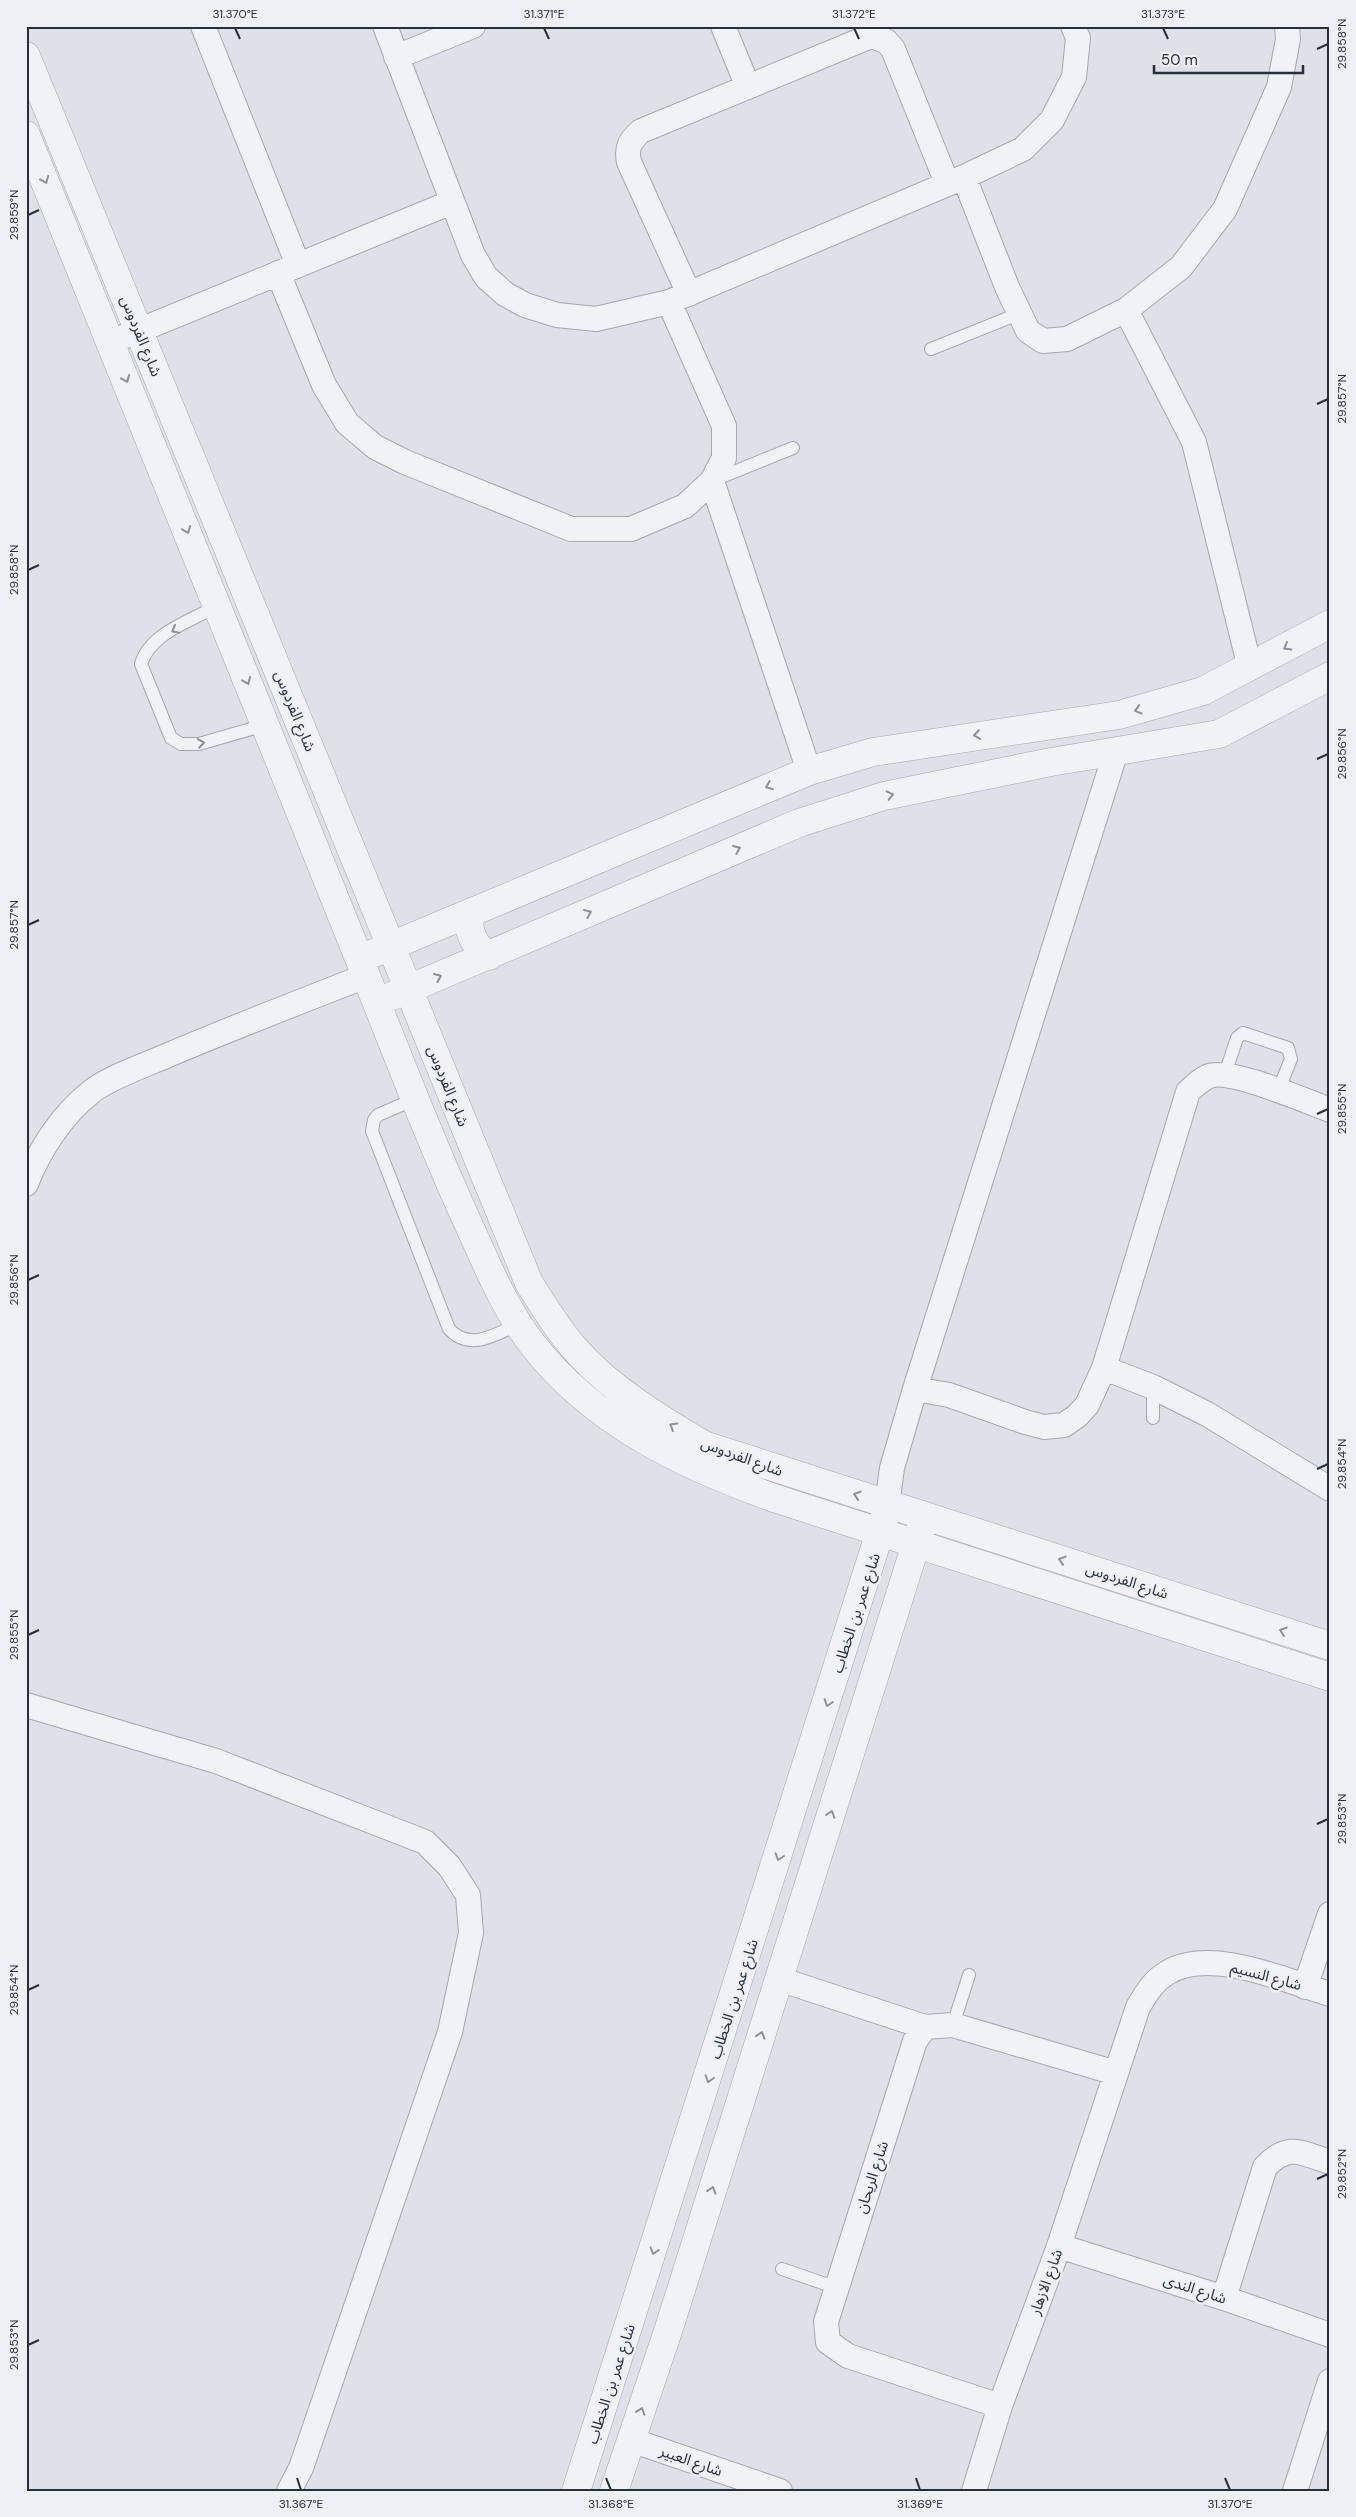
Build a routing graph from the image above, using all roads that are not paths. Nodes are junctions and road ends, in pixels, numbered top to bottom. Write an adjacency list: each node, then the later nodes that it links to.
1 (203, 26): 13 (street)
2 (385, 26): 8 (street)
3 (472, 26): 8 (street)
4 (723, 26): 9 (street)
5 (1073, 26): 11 (street)
6 (1287, 26): 15 (street)
7 (26, 56): 17 (street, شارع الفردوس)
8 (396, 57): 12 (street)
9 (748, 88): 11 (street); 14 (street)
10 (26, 135): 18 (street, شارع الفردوس, one-way to 18)
11 (956, 180): 14 (street); 16 (street)
12 (452, 202): 13 (street); 14 (street)
13 (288, 269): 17 (street); 21 (street)
14 (679, 298): 21 (street)
15 (1126, 310): 16 (street); 24 (street)
16 (1018, 314): 19 (lane)
17 (139, 331): 18 (street); 29 (street, شارع الفردوس)
18 (111, 342): 22 (street, شارع الفردوس, one-way to 22)
19 (931, 349)
20 (793, 448): 21 (lane)
21 (712, 481): 28 (street)
22 (217, 606): 26 (street, شارع الفردوس, one-way to 26); 26 (lane, one-way to 26)
23 (1330, 624): 24 (street, one-way to 24)
24 (1250, 668): 28 (street, one-way to 28)
25 (1330, 676): 27 (street)
26 (265, 725): 31 (street, شارع الفردوس)
27 (1116, 751): 33 (street, one-way to 27); 47 (street)
28 (809, 771): 30 (street, one-way to 30)
29 (373, 902): 31 (street); 32 (street, شارع الفردوس)
30 (470, 913): 32 (street); 33 (street)
31 (342, 915): 34 (street, شارع الفردوس)
32 (391, 946): 34 (street); 35 (street, شارع الفردوس)
33 (489, 956): 35 (street, one-way to 33)
34 (363, 968): 36 (street, شارع الفردوس); 43 (street)
35 (409, 989): 36 (street); 37 (street, شارع الفردوس)
36 (377, 1003): 38 (street, شارع الفردوس)
37 (431, 1045): 38 (street); 50 (street, شارع الفردوس, one-way to 37)
38 (399, 1058): 41 (street, شارع الفردوس)
39 (1225, 1074): 40 (street); 40 (lane); 45 (street)
40 (1278, 1091): 42 (street)
41 (415, 1099): 44 (street, شارع الفردوس); 44 (lane)
42 (1330, 1110)
43 (26, 1184)
44 (520, 1324): 52 (street, شارع الفردوس)
45 (1104, 1368): 46 (street); 47 (street)
46 (1153, 1387): 48 (lane); 49 (street)
47 (915, 1389): 50 (street)
48 (1153, 1418)
49 (1330, 1489)
50 (887, 1505): 51 (street, شارع الفردوس); 52 (street, شارع عمر بن الخطاب)
51 (925, 1516): 53 (street); 54 (street, شارع الفردوس, one-way to 51)
52 (882, 1533): 53 (street, شارع الفردوس); 68 (street, شارع عمر بن الخطاب, one-way to 68)
53 (916, 1544): 55 (street, شارع الفردوس); 61 (street, one-way to 53)
54 (1240, 1618): 55 (street); 56 (street, شارع الفردوس, one-way to 54)
55 (1232, 1646): 57 (street, شارع الفردوس)
56 (1330, 1646)
57 (1330, 1677)
58 (26, 1706): 79 (street)
59 (1330, 1914): 62 (street)
60 (969, 1975): 64 (lane)
61 (778, 1979): 65 (street); 69 (street, one-way to 61)
62 (1305, 1987): 63 (street, شارع النسيم); 66 (street, شارع النسيم)
63 (1330, 1994)
64 (952, 2025): 65 (street); 66 (street)
65 (925, 2027): 72 (street, شارع الريحان)
66 (1116, 2073): 70 (street, شارع الازهار)
67 (1330, 2162): 73 (street)
68 (666, 2213): 69 (street); 80 (street, شارع عمر بن الخطاب, one-way to 80)
69 (702, 2223): 77 (street, one-way to 69)
70 (1059, 2246): 73 (street, شارع الندى); 76 (street, شارع الازهار)
71 (782, 2269): 72 (lane)
72 (837, 2288): 76 (street, شارع الريحان)
73 (1224, 2298): 74 (street, شارع الندى)
74 (1330, 2335)
75 (1330, 2381): 84 (street)
76 (1000, 2406): 83 (street, شارع الازهار)
77 (631, 2440): 78 (street, شارع العبير); 81 (street)
78 (754, 2487): 82 (street, شارع العبير)
79 (289, 2491)
80 (576, 2491)
81 (614, 2491)
82 (780, 2491)
83 (974, 2491)
84 (1296, 2491)

